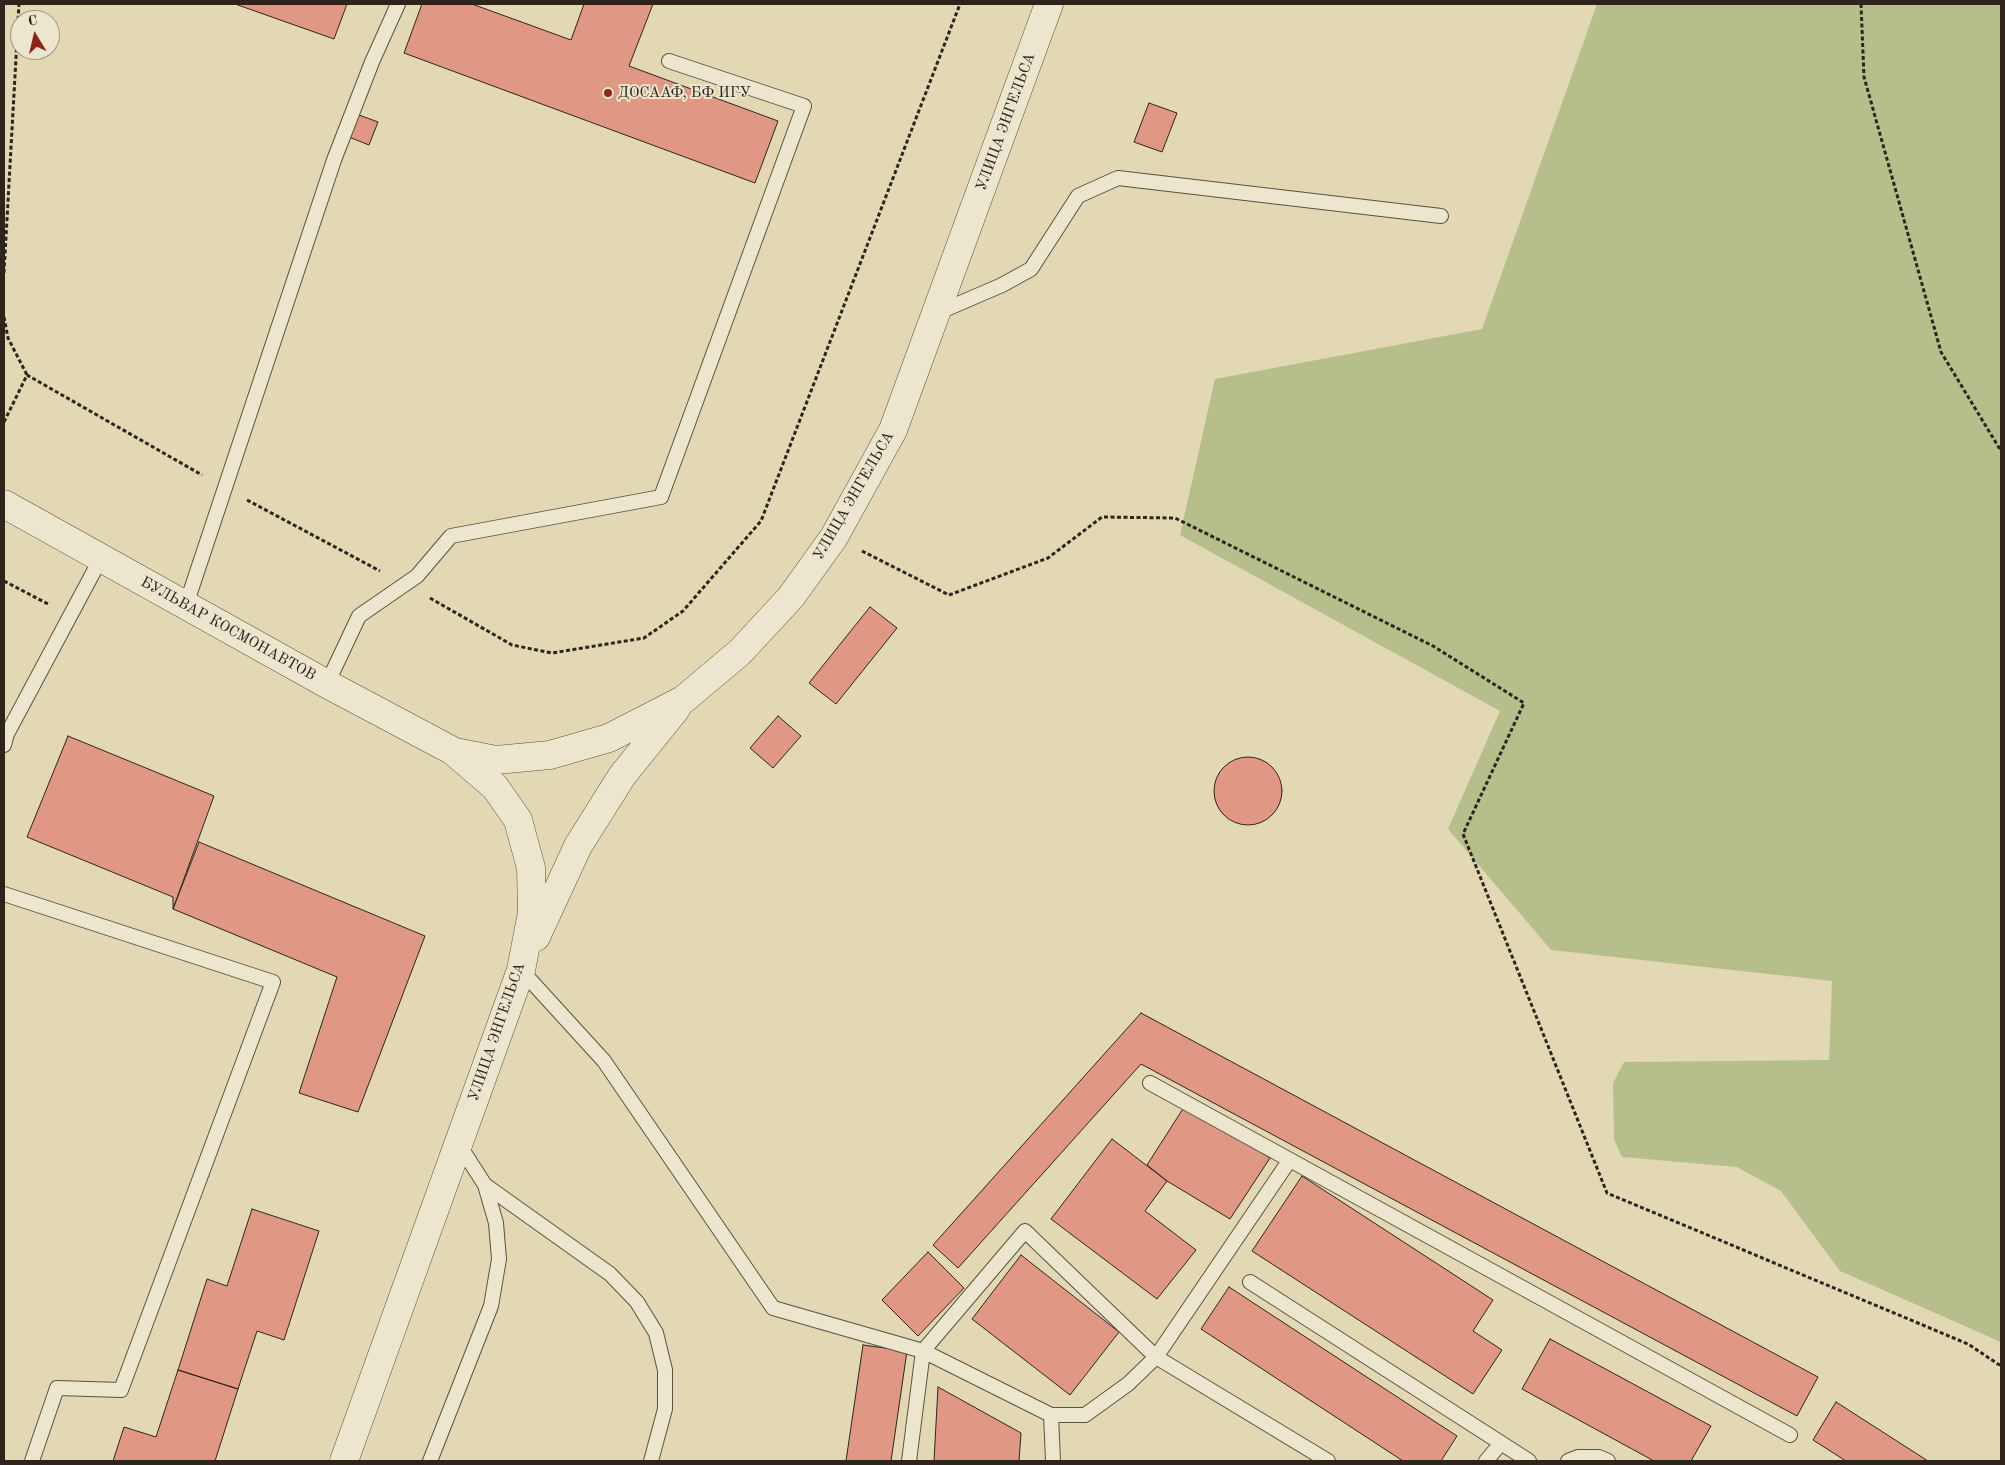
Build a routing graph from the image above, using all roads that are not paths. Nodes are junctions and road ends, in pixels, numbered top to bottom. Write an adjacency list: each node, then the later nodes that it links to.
1 (398, 4): 8 (lane)
2 (1049, 4): 5 (street, УЛИЦА ЭНГЕЛЬСА)
3 (669, 61): 9 (lane)
4 (1441, 216): 5 (lane)
5 (936, 313): 10 (street, УЛИЦА ЭНГЕЛЬСА)
6 (4, 504): 7 (street, БУЛЬВАР КОСМОНАВТОВ)
7 (101, 558): 8 (street, БУЛЬВАР КОСМОНАВТОВ); 11 (lane)
8 (186, 605): 9 (street, БУЛЬВАР КОСМОНАВТОВ)
9 (327, 684): 12 (street, БУЛЬВАР КОСМОНАВТОВ)
10 (683, 700): 12 (street, УЛИЦА ЭНГЕЛЬСА); 14 (street)
11 (5, 738)
12 (454, 751): 14 (street, УЛИЦА ЭНГЕЛЬСА)
13 (4, 894): 25 (lane)
14 (521, 970): 16 (street, УЛИЦА ЭНГЕЛЬСА); 20 (lane)
15 (1150, 1083): 17 (lane)
16 (458, 1143): 18 (lane); 26 (street, УЛИЦА ЭНГЕЛЬСА)
17 (1289, 1160): 21 (lane); 23 (lane)
18 (485, 1185): 27 (lane); 28 (lane)
19 (1250, 1282): 24 (lane)
20 (924, 1350): 21 (lane); 22 (lane); 29 (lane)
21 (1156, 1357): 22 (lane); 31 (lane)
22 (1051, 1415): 30 (lane)
23 (1790, 1435)
24 (1501, 1443): 32 (lane); 33 (lane)
25 (32, 1461)
26 (344, 1461)
27 (430, 1461)
28 (652, 1461)
29 (909, 1461)
30 (1053, 1461)
31 (1328, 1461)
32 (1486, 1461)
33 (1529, 1461)
34 (1568, 1461): 35 (lane)
35 (1608, 1461)

